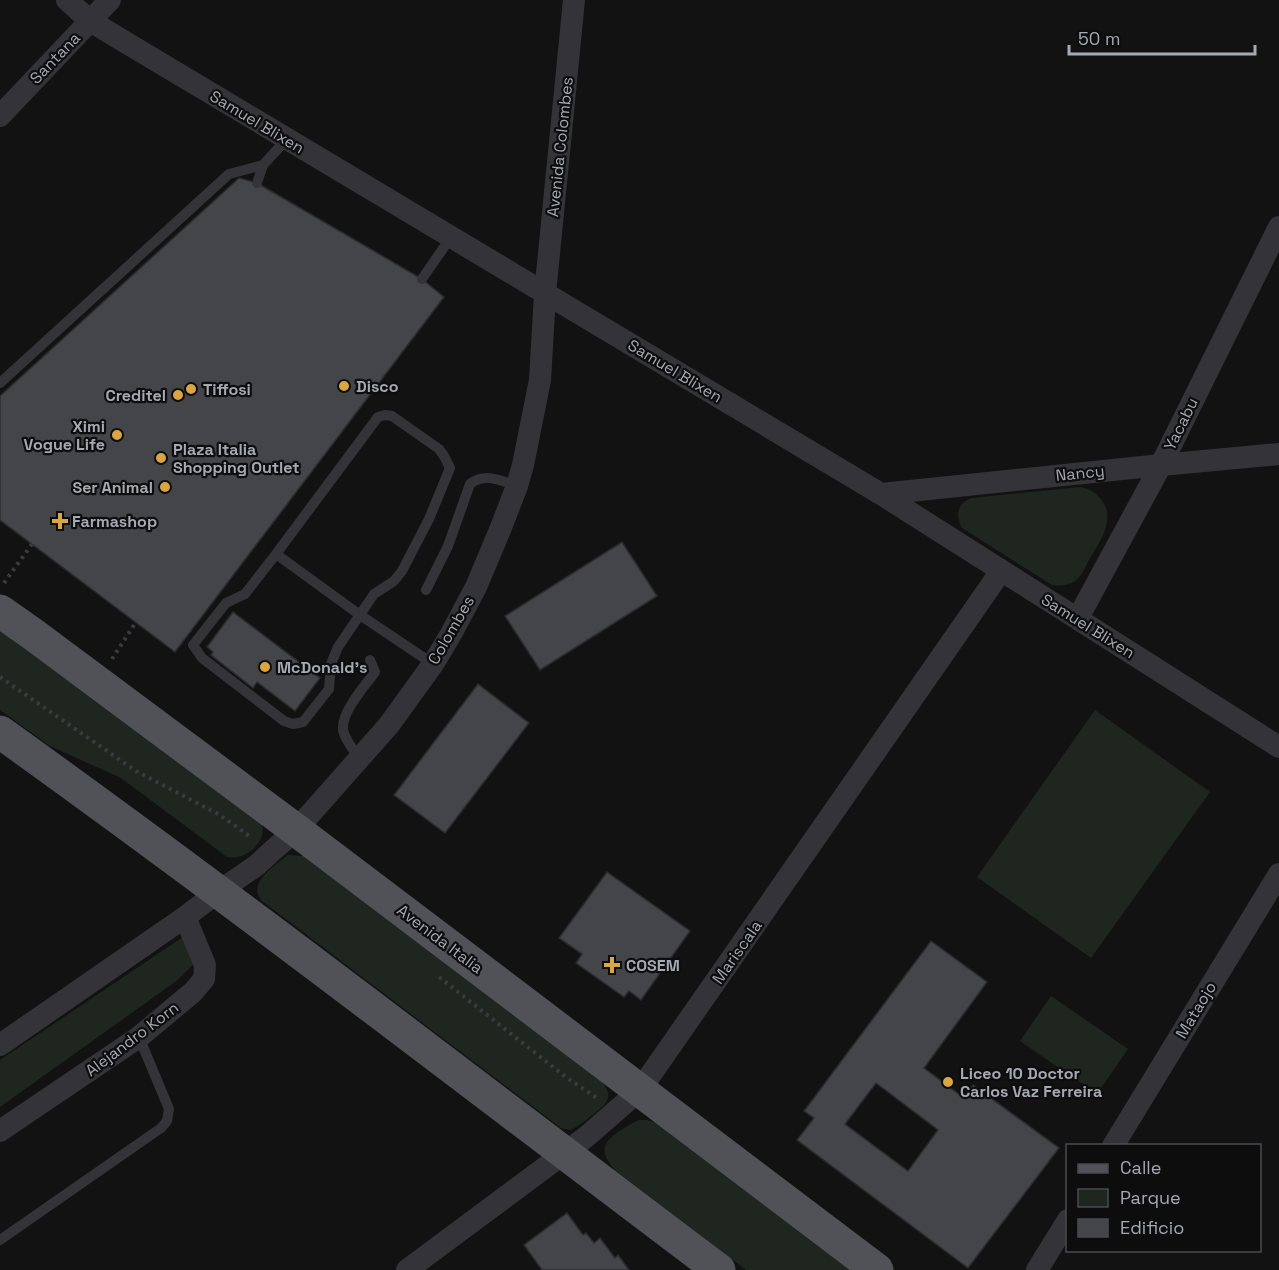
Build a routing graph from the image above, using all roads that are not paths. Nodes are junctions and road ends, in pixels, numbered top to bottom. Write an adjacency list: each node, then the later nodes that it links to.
1 (68, 0): 4 (street, Samuel Blixen)
2 (110, 0): 4 (street, Santana)
3 (574, 0): 12 (street, Avenida Colombes)
4 (90, 21): 5 (street, Santana); 6 (street, Samuel Blixen)
5 (0, 116)
6 (287, 139): 7 (lane); 10 (street, Samuel Blixen)
7 (263, 165): 8 (lane); 13 (lane)
8 (257, 183)
9 (1279, 227): 15 (street, Yacabu)
10 (451, 237): 11 (lane); 12 (street, Samuel Blixen)
11 (422, 279)
12 (545, 294): 16 (street, Colombes); 17 (street, Samuel Blixen)
13 (0, 383)
14 (1279, 454): 15 (street, Nancy)
15 (1161, 465): 17 (street, Nancy); 23 (street, Yacabu)
16 (517, 486): 20 (lane); 25 (street, Colombes)
17 (881, 494): 19 (street, Samuel Blixen)
18 (276, 554): 22 (lane); 22 (lane); 22 (lane)
19 (1001, 571): 23 (street, Samuel Blixen); 35 (street, Mariscala)
20 (426, 590)
21 (0, 611): 29 (main road, Avenida Italia)
22 (360, 615): 25 (lane)
23 (1077, 618): 27 (street, Samuel Blixen)
24 (370, 660): 28 (lane)
25 (433, 664): 28 (street, Colombes)
26 (0, 732): 31 (main road)
27 (1279, 747)
28 (360, 759): 29 (street, Colombes)
29 (296, 830): 31 (street, Colombes); 35 (main road, Avenida Italia)
30 (1279, 873): 37 (street, Mataojo)
31 (218, 892): 32 (street); 38 (main road)
32 (185, 917): 33 (street, Alejandro Korn); 34 (street)
33 (139, 1037): 36 (street, Alejandro Korn); 40 (lane)
34 (0, 1045)
35 (628, 1101): 38 (street, Mariscala); 43 (main road, Avenida Italia)
36 (0, 1131)
37 (1114, 1144)
38 (564, 1153): 41 (street, Mariscala); 42 (main road)
39 (1066, 1224): 44 (street)
40 (0, 1240)
41 (407, 1270)
42 (720, 1270)
43 (877, 1270)
44 (1037, 1270)

